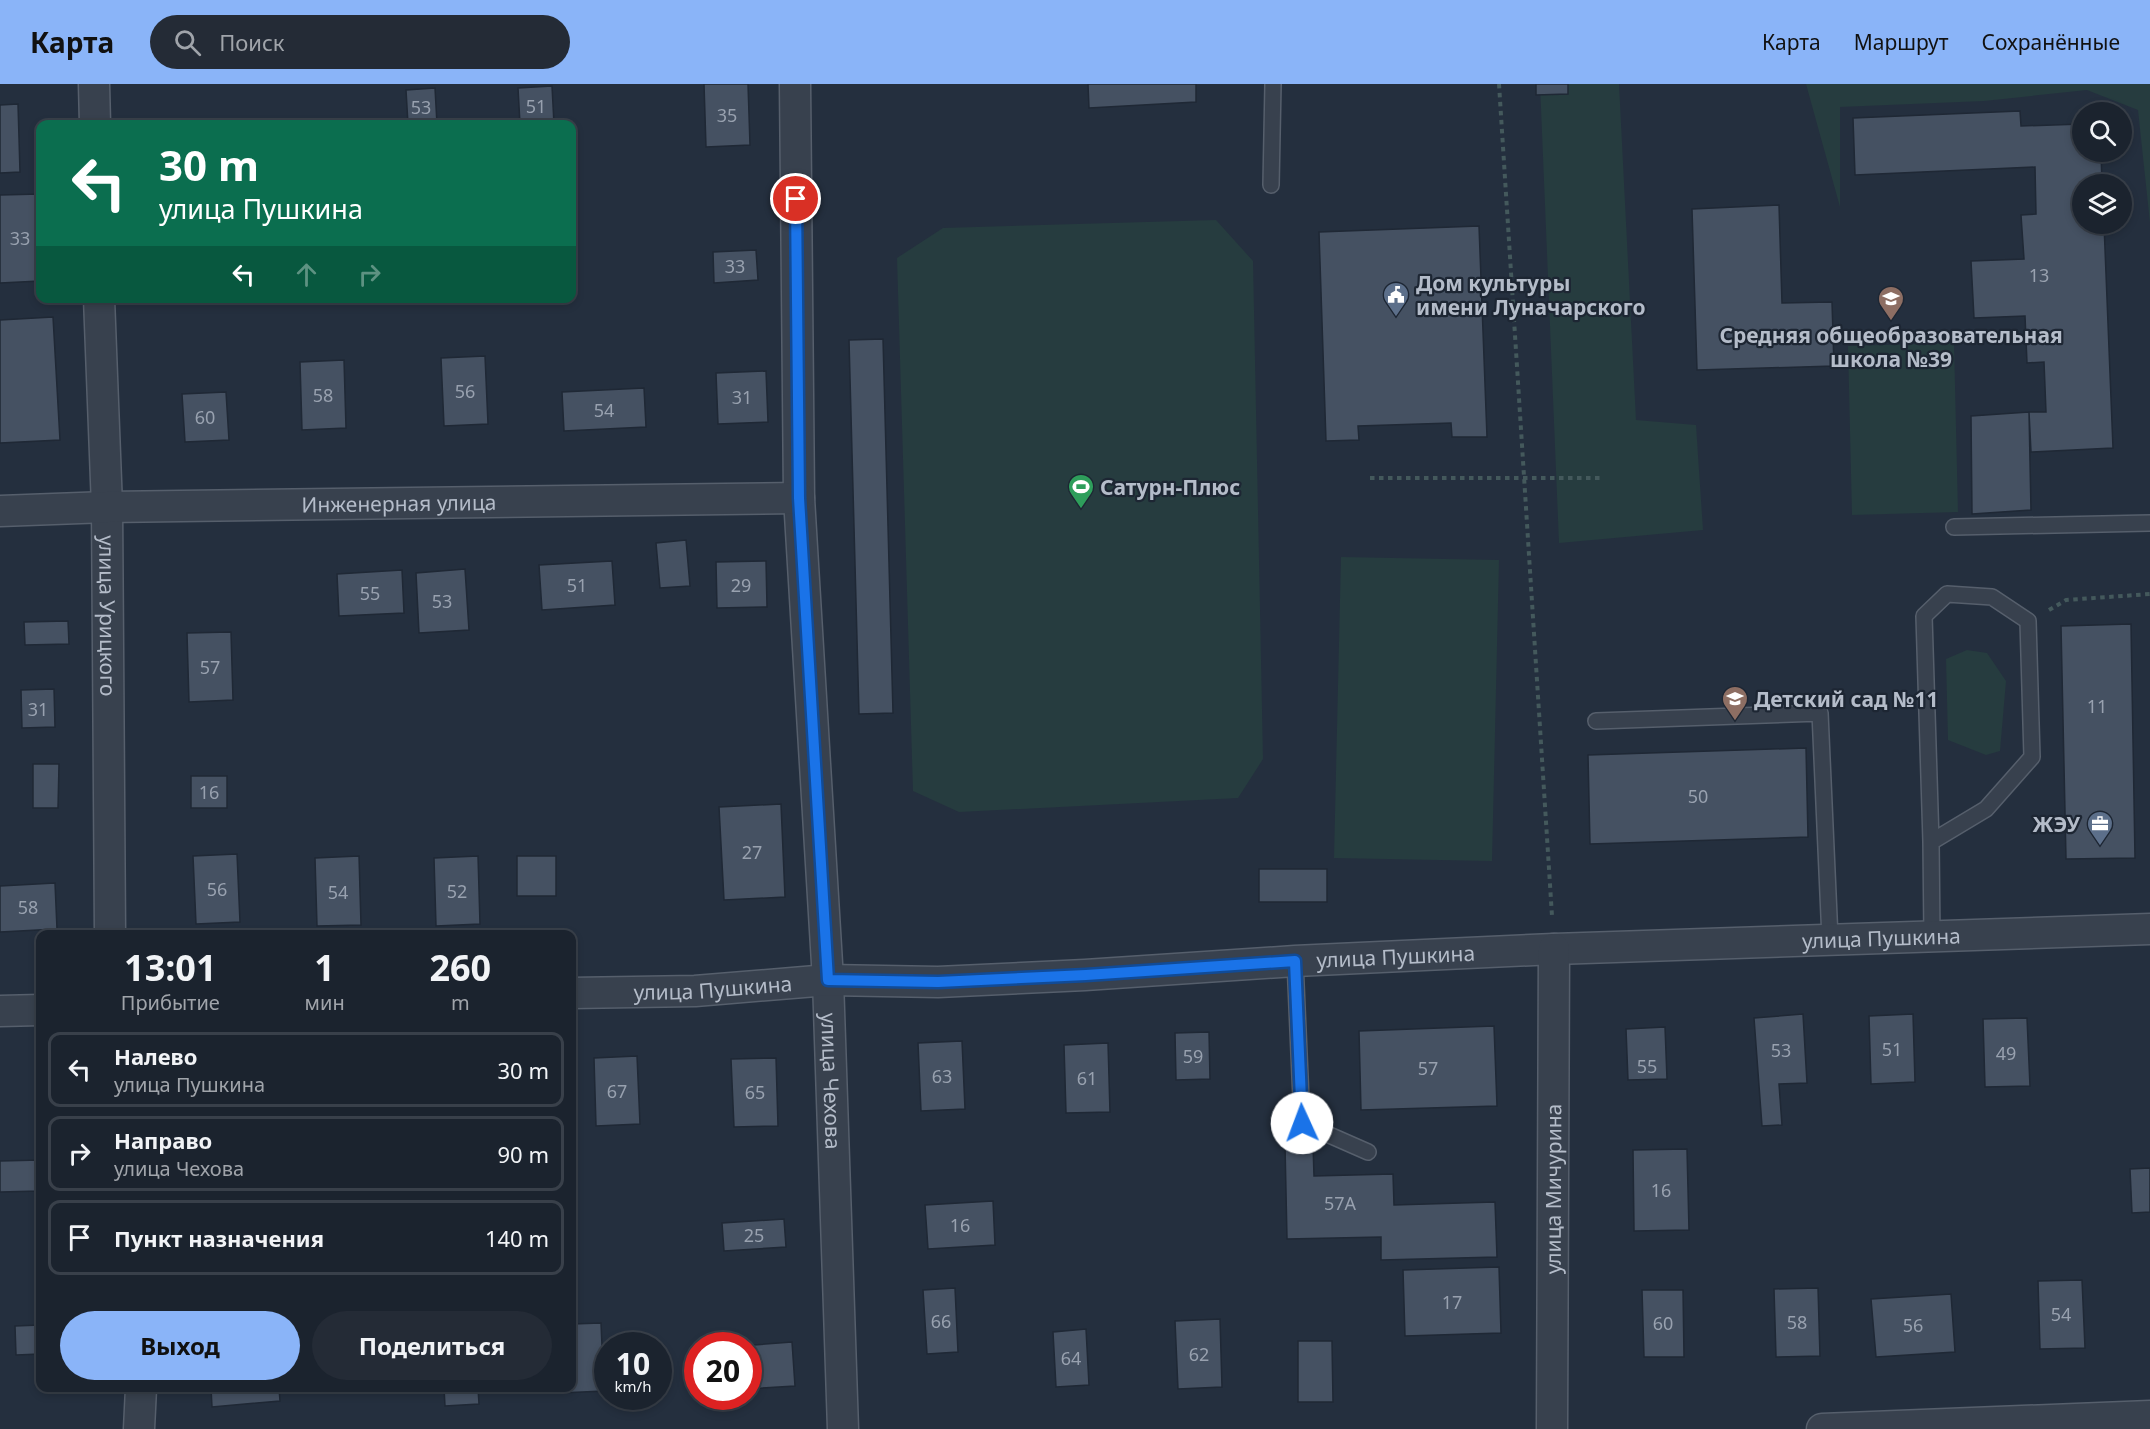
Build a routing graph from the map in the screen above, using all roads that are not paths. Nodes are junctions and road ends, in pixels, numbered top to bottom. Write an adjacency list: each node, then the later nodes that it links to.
1 (94, 84): 4 (street)
2 (795, 84): 7 (street, улица Чехова)
3 (1273, 84): 5 (lane)
4 (95, 120)
5 (1271, 185)
6 (99, 303): 8 (street, улица Урицкого)
7 (799, 498): 8 (street, Инженерная улица); 20 (street, улица Чехова)
8 (107, 507): 9 (street, Инженерная улица); 15 (street, улица Урицкого)
9 (0, 511)
10 (2150, 523): 11 (lane)
11 (1954, 527)
12 (1596, 721): 17 (lane)
13 (1931, 842): 13 (lane); 16 (lane)
14 (2150, 929): 16 (street, улица Пушкина)
15 (110, 930)
16 (1932, 937): 17 (street, улица Пушкина)
17 (1830, 939): 18 (street, улица Пушкина)
18 (1554, 950): 19 (street, улица Пушкина); 29 (street, улица Мичурина)
19 (1295, 961): 20 (street, улица Пушкина); 24 (lane)
20 (828, 980): 21 (street, улица Пушкина); 28 (street, улица Чехова)
21 (576, 993)
22 (36, 1010): 23 (street)
23 (0, 1011)
24 (1368, 1152)
25 (141, 1392): 27 (street)
26 (2150, 1416): 30 (street)
27 (139, 1429)
28 (843, 1429)
29 (1552, 1429)
30 (1822, 1429)

